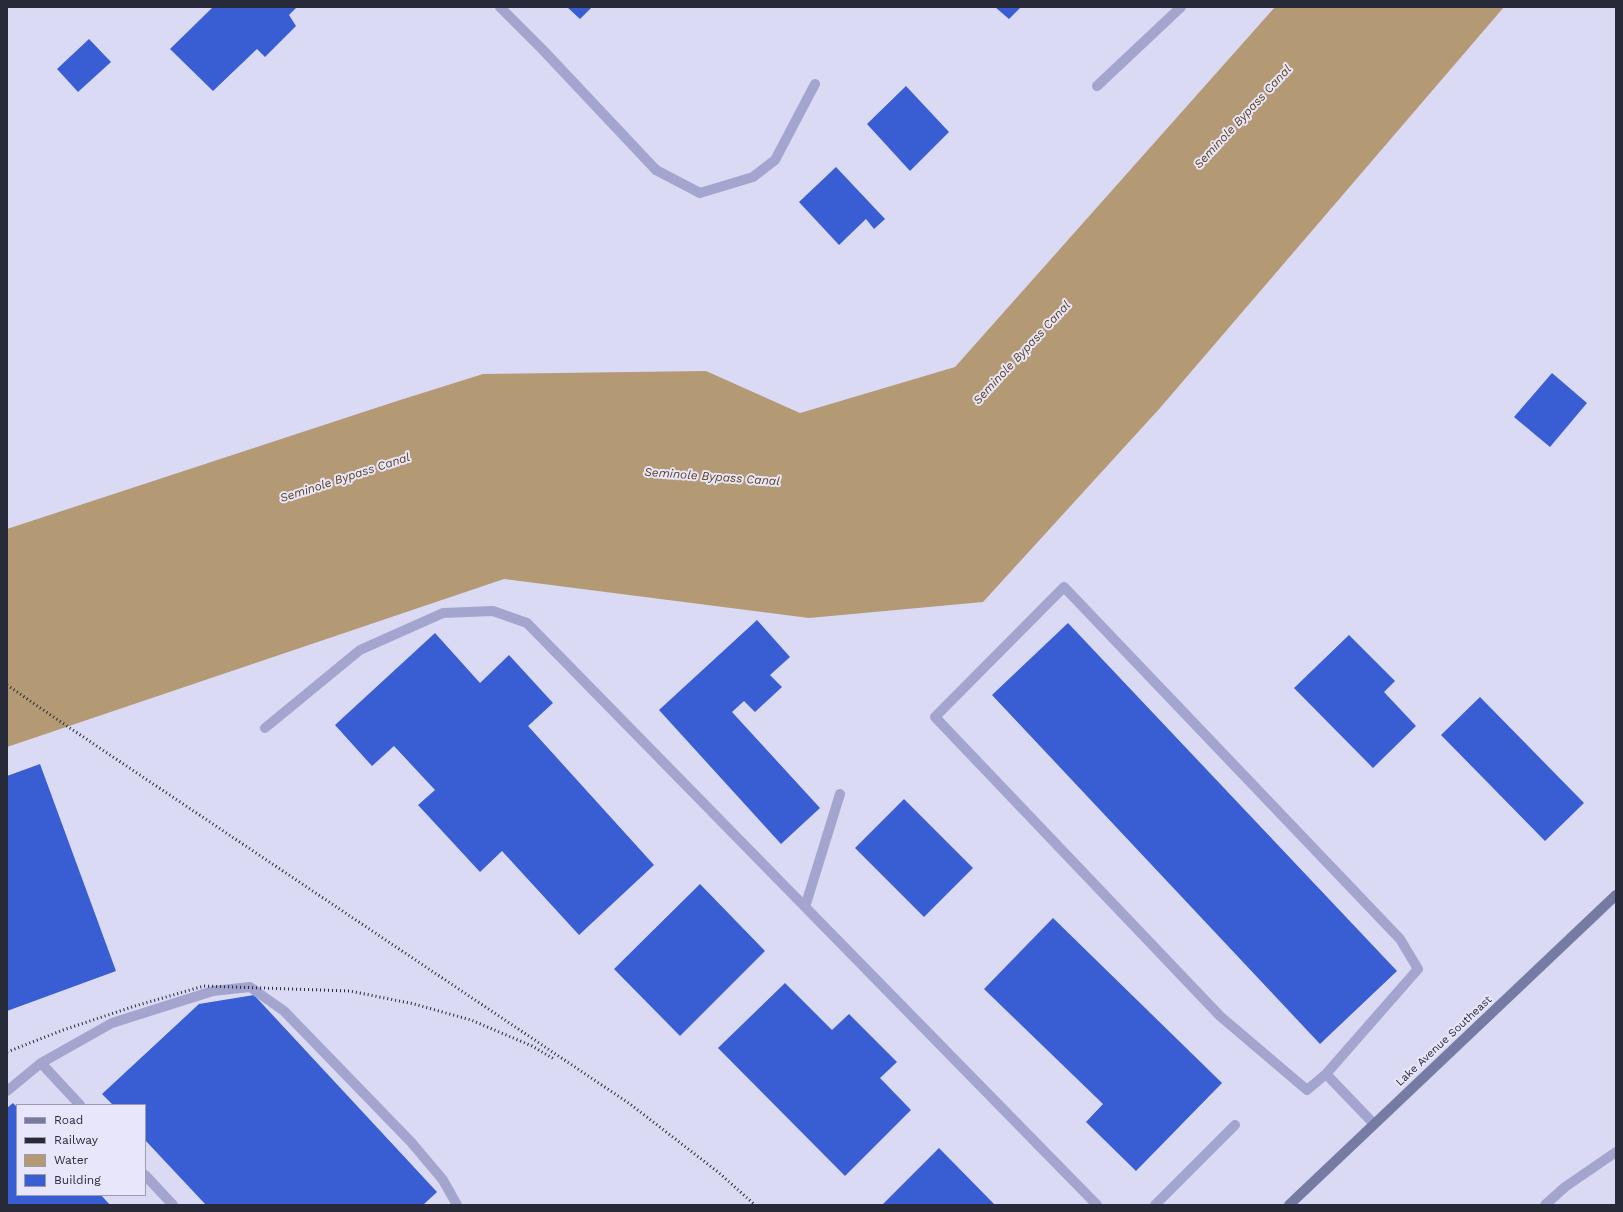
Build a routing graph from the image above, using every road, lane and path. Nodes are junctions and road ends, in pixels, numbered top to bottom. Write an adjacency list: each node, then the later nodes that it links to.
1 (500, 7): 3 (street)
2 (1181, 7): 4 (street)
3 (815, 84)
4 (1098, 86)
5 (265, 728): 8 (street)
6 (840, 794): 8 (street)
7 (1616, 895): 14 (street, Lake Avenue Southeast)
8 (805, 907): 19 (street)
9 (41, 1064): 11 (street); 12 (street); 18 (street)
10 (1326, 1074): 10 (street); 14 (street)
11 (7, 1091)
12 (79, 1104)
13 (1235, 1124): 20 (street)
14 (1374, 1124): 21 (street, Lake Avenue Southeast)
15 (1616, 1152): 22 (street)
16 (146, 1176): 17 (street)
17 (173, 1205)
18 (457, 1205)
19 (1098, 1205)
20 (1155, 1205)
21 (1291, 1205)
22 (1545, 1205)

